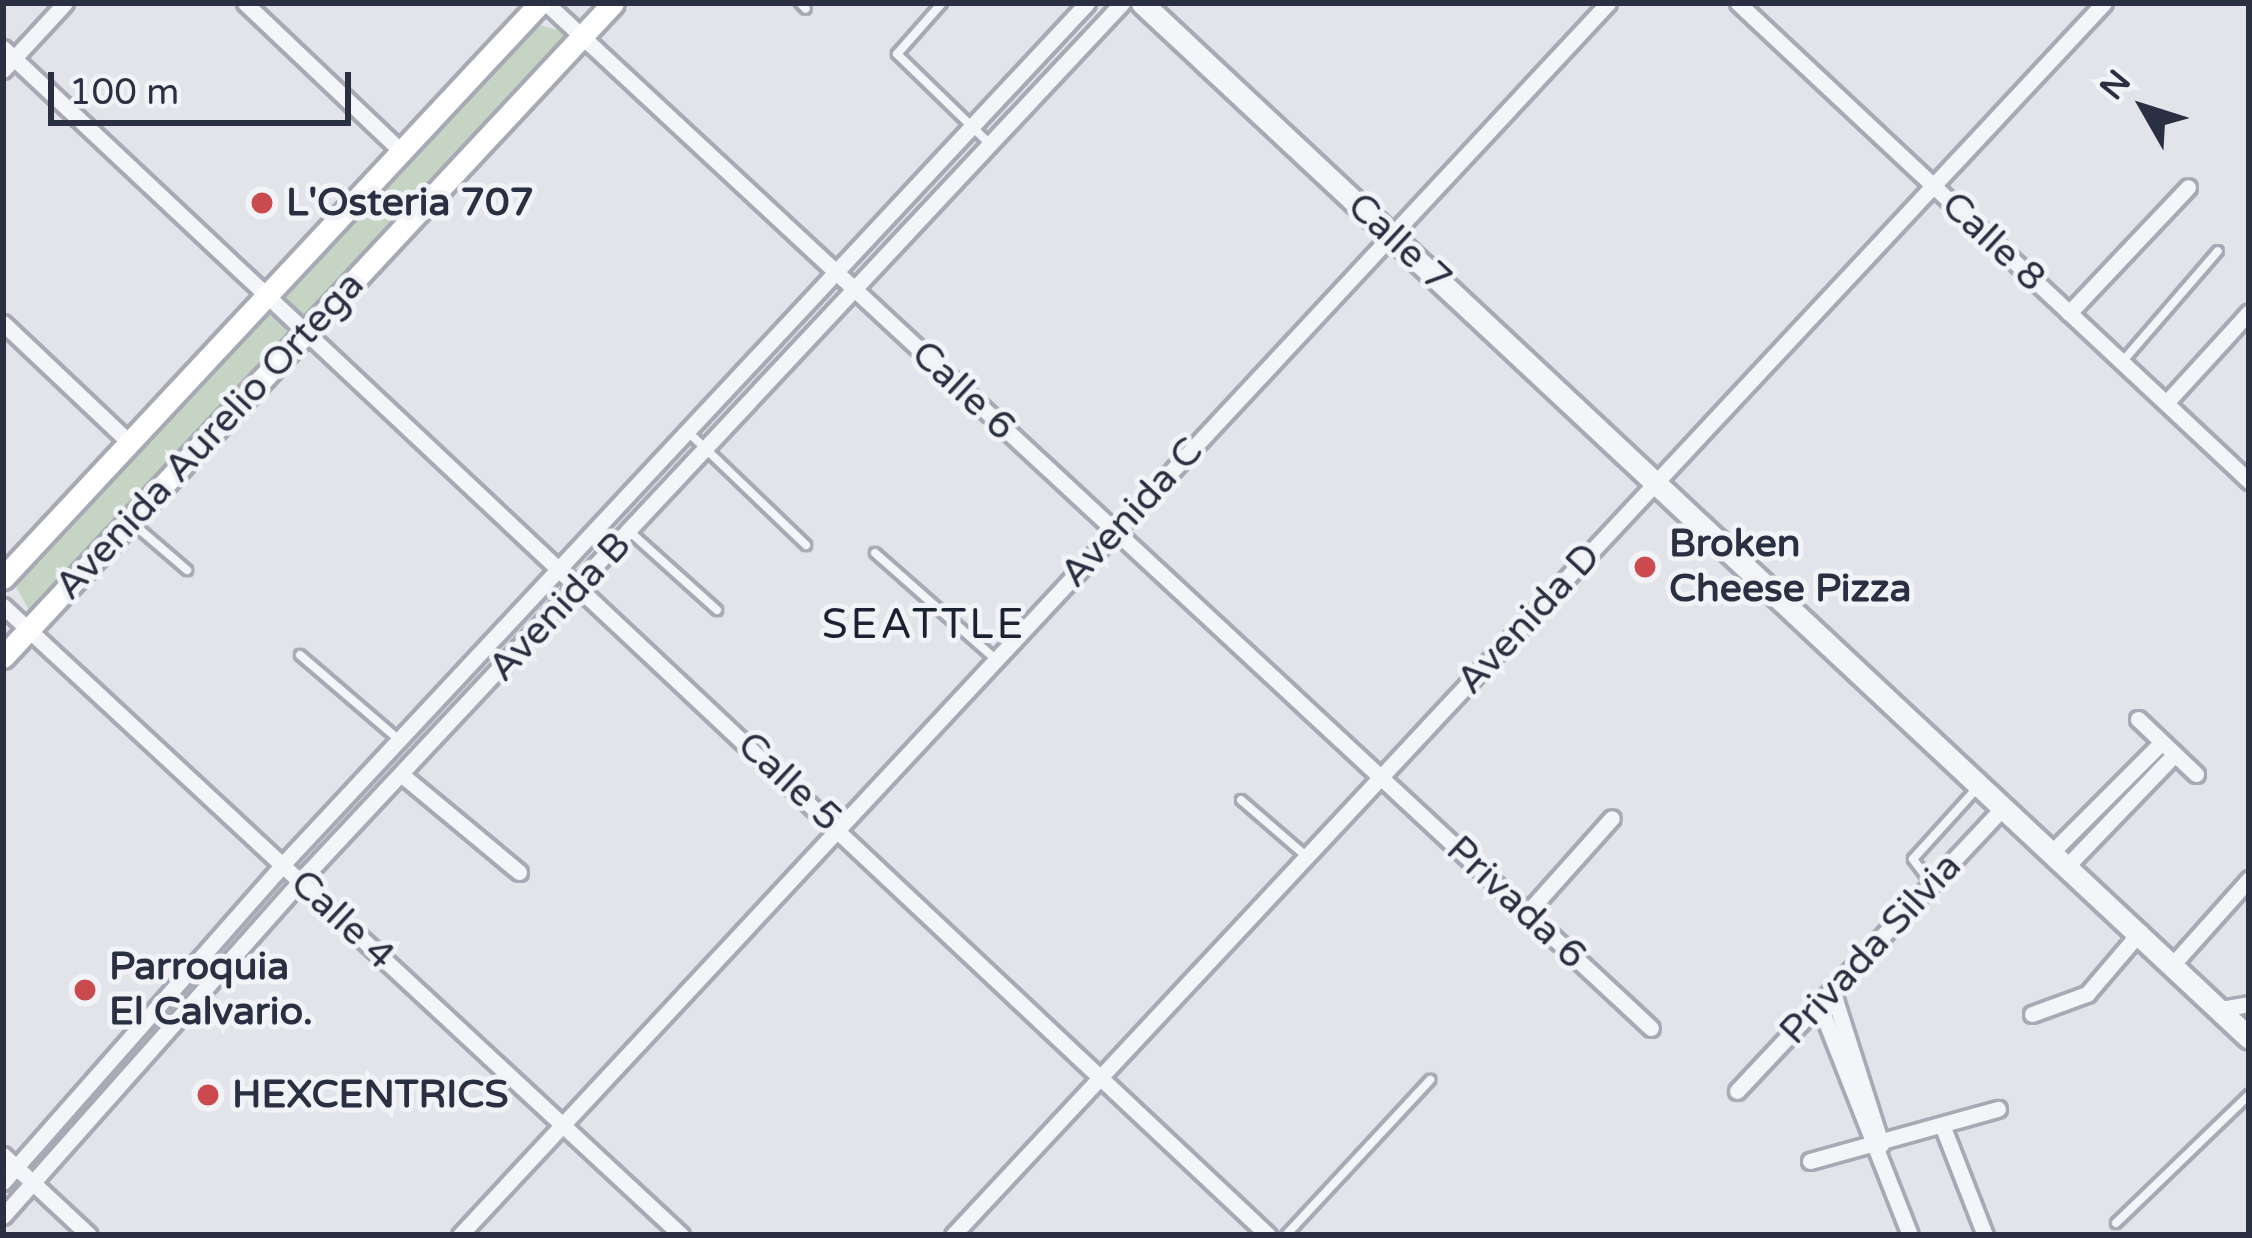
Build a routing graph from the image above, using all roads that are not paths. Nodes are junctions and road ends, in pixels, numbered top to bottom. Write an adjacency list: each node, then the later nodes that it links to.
1 (65, 3): 13 (street)
2 (245, 3): 16 (street)
3 (543, 3): 12 (street, Calle 6); 16 (main road, Avenida Aurelio Ortega)
4 (613, 3): 12 (main road, Avenida Aurelio Ortega)
5 (942, 3): 14 (lane)
6 (1087, 3): 14 (street, Avenida B)
7 (1122, 3): 15 (street, Avenida B)
8 (1142, 3): 19 (street, Calle 7)
9 (1608, 3): 19 (street, Avenida C)
10 (1738, 3): 17 (street, Calle 8)
11 (2104, 3): 17 (street, Avenida D)
12 (582, 36): 21 (street, Calle 6); 27 (main road, Avenida Aurelio Ortega)
13 (7, 59): 23 (street, Calle 5)
14 (969, 127): 15 (lane); 21 (street, Avenida B)
15 (994, 147): 22 (street, Avenida B)
16 (401, 151): 23 (main road, Avenida Aurelio Ortega)
17 (1935, 187): 25 (street, Calle 8); 34 (street, Avenida D)
18 (2188, 187): 25 (street)
19 (1392, 236): 34 (street, Calle 7); 36 (street, Avenida C)
20 (2218, 251): 28 (lane)
21 (835, 271): 22 (street, Calle 6); 30 (street, Avenida B)
22 (856, 293): 32 (street, Avenida B); 36 (street, Calle 6)
23 (265, 297): 27 (street, Calle 5); 31 (main road, Avenida Aurelio Ortega)
24 (2249, 312): 29 (street)
25 (2069, 313): 28 (street, Calle 8)
26 (3, 323): 31 (street)
27 (309, 331): 35 (main road, Avenida Aurelio Ortega); 40 (street, Calle 5)
28 (2122, 362): 29 (street, Calle 8)
29 (2166, 403): 33 (street, Calle 8)
30 (687, 431): 32 (lane); 40 (street, Avenida B)
31 (130, 442): 42 (main road, Avenida Aurelio Ortega)
32 (707, 451): 37 (street, Avenida B); 38 (lane)
33 (2249, 481)
34 (1657, 482): 57 (street, Avenida D); 58 (street, Calle 7)
35 (130, 521): 41 (lane); 46 (main road, Avenida Aurelio Ortega)
36 (1115, 531): 49 (street, Avenida C); 57 (street, Calle 6)
37 (630, 532): 43 (street, Avenida B); 45 (lane)
38 (806, 545)
39 (875, 554): 49 (lane)
40 (560, 568): 43 (street, Calle 5); 50 (street, Avenida B)
41 (187, 570)
42 (3, 578)
43 (579, 587): 51 (street, Avenida B); 62 (street, Calle 5)
44 (3, 606): 46 (street, Calle 4)
45 (718, 610)
46 (29, 629): 48 (main road, Avenida Aurelio Ortega); 65 (street, Calle 4)
47 (300, 655): 53 (lane)
48 (3, 657)
49 (995, 659): 62 (street, Avenida C)
50 (452, 683): 51 (street); 53 (street, Avenida B)
51 (471, 701): 56 (street, Avenida B)
52 (2138, 719): 54 (street)
53 (399, 740): 65 (street, Avenida B)
54 (2169, 748): 55 (street); 64 (street)
55 (2196, 774)
56 (402, 776): 66 (street); 68 (street, Avenida B)
57 (1382, 778): 63 (street, Avenida D); 70 (street, Privada 6)
58 (1981, 784): 60 (street, Calle 7); 69 (lane)
59 (1241, 800): 63 (lane)
60 (2004, 806): 64 (street, Calle 7); 69 (street, Privada Silvia)
61 (1612, 818): 70 (street)
62 (838, 828): 80 (street, Calle 5); 85 (street, Avenida C)
63 (1307, 856): 80 (street, Avenida D)
64 (2060, 858): 71 (street, Calle 7)
65 (283, 864): 68 (street, Calle 4); 90 (street, Avenida B)
66 (519, 872)
67 (2249, 879): 72 (street)
68 (300, 881): 85 (street, Calle 4); 92 (street, Avenida B)
69 (1932, 884): 73 (street, Privada Silvia)
70 (1527, 913): 78 (street, Privada 6)
71 (2140, 932): 72 (street, Calle 7); 77 (street)
72 (2174, 963): 76 (street, Calle 7)
73 (1832, 990): 74 (street, Privada Silvia); 87 (street)
74 (1819, 1004): 82 (street, Privada Silvia); 87 (street)
75 (2249, 1004): 76 (street)
76 (2221, 1009): 79 (street, Calle 7)
77 (2032, 1014)
78 (1651, 1028)
79 (2249, 1038)
80 (1101, 1073): 98 (street, Avenida D); 99 (street, Calle 5)
81 (1430, 1080): 100 (lane)
82 (1737, 1091)
83 (2249, 1095): 94 (lane)
84 (1997, 1109): 86 (street)
85 (562, 1125): 96 (street, Avenida C); 97 (street, Calle 4)
86 (1944, 1130): 87 (street); 102 (street)
87 (1876, 1140): 89 (street); 101 (street)
88 (3, 1155): 90 (street)
89 (1810, 1161)
90 (16, 1168): 91 (street, Avenida B); 92 (street)
91 (3, 1182)
92 (33, 1184): 93 (street, Avenida B); 95 (street)
93 (3, 1216)
94 (2116, 1223)
95 (89, 1235)
96 (460, 1235)
97 (681, 1235)
98 (953, 1235)
99 (1268, 1235)
100 (1286, 1235)
101 (1910, 1235)
102 (1985, 1235)

